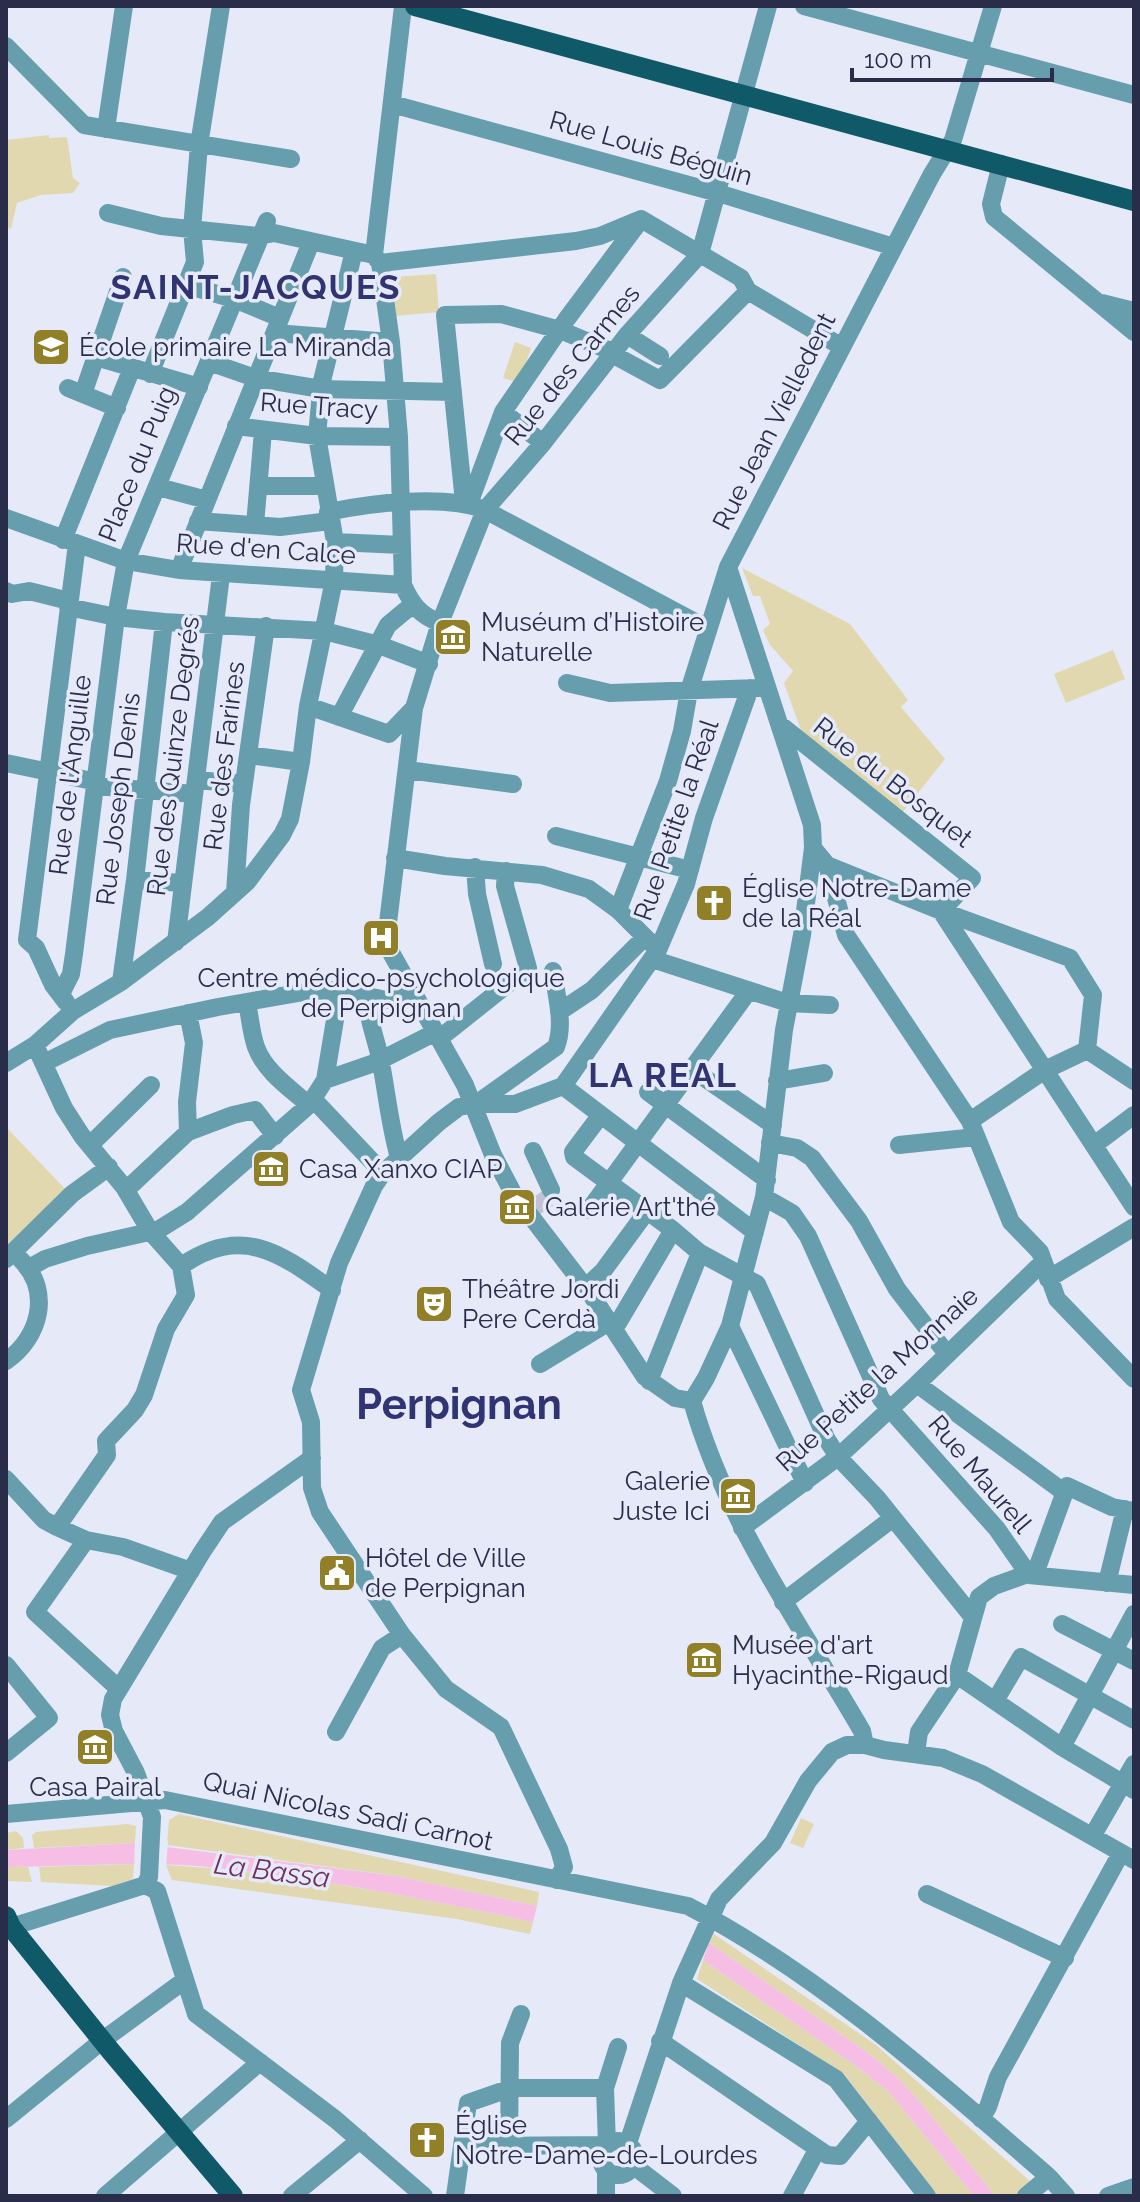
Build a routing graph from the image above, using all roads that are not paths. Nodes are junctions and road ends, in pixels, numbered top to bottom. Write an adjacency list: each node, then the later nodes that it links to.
1 (124, 6): 13 (street)
2 (221, 6): 14 (street)
3 (403, 6): 12 (street)
4 (415, 6): 11 (main road)
5 (768, 6): 11 (street)
6 (804, 6): 9 (street)
7 (993, 6): 9 (street, Rue Jean Vielledent)
8 (6, 46): 13 (street)
9 (981, 54): 10 (street); 15 (street, Rue Jean Vielledent)
10 (1134, 95)
11 (745, 96): 15 (main road); 18 (street)
12 (392, 104): 18 (street, Rue Louis Béguin); 28 (street)
13 (106, 129): 14 (street)
14 (199, 145): 16 (street); 23 (street)
15 (946, 150): 17 (main road); 25 (street, Rue Jean Vielledent)
16 (291, 159)
17 (1001, 164): 19 (main road); 33 (street)
18 (718, 193): 25 (street, Rue Louis Béguin); 27 (street)
19 (1134, 201)
20 (108, 213): 23 (street)
21 (641, 219): 27 (street); 28 (street); 36 (street)
22 (263, 228): 23 (street); 24 (street); 32 (street)
23 (192, 229): 30 (street)
24 (311, 242): 26 (street); 35 (street)
25 (894, 247): 41 (street, Rue Jean Vielledent)
26 (354, 251): 28 (street); 39 (street)
27 (700, 254): 31 (street); 38 (street, Rue des Carmes)
28 (377, 259): 40 (street)
29 (123, 277): 44 (street)
30 (186, 285): 32 (street); 47 (street)
31 (748, 291): 41 (street); 42 (street)
32 (234, 299): 35 (street); 45 (street)
33 (1095, 302): 34 (street); 37 (street)
34 (1134, 311)
35 (278, 326): 39 (street); 48 (street)
36 (560, 330): 42 (street); 52 (street); 54 (street)
37 (1134, 332)
38 (627, 335): 42 (street, Rue des Carmes); 43 (street)
39 (332, 339): 40 (street); 50 (street)
40 (391, 342): 51 (street)
41 (842, 347): 74 (street, Rue Jean Vielledent)
42 (612, 353): 59 (street, Rue des Carmes)
43 (660, 356)
44 (96, 357): 46 (street, Place du Puig); 53 (street)
45 (209, 362): 48 (street); 49 (street)
46 (132, 368): 47 (street, Place du Puig); 53 (street, Place du Puig)
47 (150, 374): 49 (street, Place du Puig)
48 (255, 378): 50 (street); 55 (street)
49 (199, 387): 62 (street, Place du Puig)
50 (321, 389): 51 (street); 57 (street)
51 (395, 392): 52 (street); 58 (street)
52 (453, 392): 65 (street)
53 (117, 408): 70 (street, Place du Puig)
54 (503, 412): 59 (street); 65 (street)
55 (236, 426): 56 (street, Rue Tracy); 63 (street)
56 (263, 431): 57 (street, Rue Tracy); 60 (street)
57 (317, 436): 58 (street, Rue Tracy); 61 (street)
58 (399, 437): 64 (street)
59 (543, 443): 65 (street, Rue des Carmes)
60 (260, 486): 61 (street); 69 (street)
61 (324, 486): 66 (street)
62 (158, 487): 63 (street); 73 (street, Place du Puig)
63 (207, 500): 68 (street)
64 (401, 503): 65 (street); 66 (street); 72 (street)
65 (473, 505): 84 (street); 87 (street)
66 (329, 516): 69 (street); 71 (street)
67 (6, 518): 70 (street, Rue d'en Calce)
68 (198, 521): 69 (street); 75 (street)
69 (255, 525)
70 (70, 542): 73 (street, Rue d'en Calce); 80 (street, Place du Puig)
71 (335, 542): 72 (street); 77 (street)
72 (402, 545): 78 (street)
73 (126, 561): 75 (street, Rue d'en Calce); 82 (street, Rue de l'Anguille)
74 (728, 567): 87 (street); 92 (street, Rue Jean Vielledent)
75 (179, 570): 76 (street, Rue d'en Calce)
76 (221, 575): 77 (street, Rue d'en Calce); 85 (street, Rue des Quinze Degrés)
77 (334, 580): 78 (street, Rue d'en Calce); 88 (street)
78 (403, 585): 81 (street)
79 (9, 592): 80 (street)
80 (69, 604): 82 (street); 102 (street, Place du Puig)
81 (414, 607): 84 (street); 89 (street)
82 (116, 617): 83 (street); 103 (street, Rue de l'Anguille)
83 (164, 622): 85 (street); 107 (street, Rue Joseph Denis)
84 (440, 623): 90 (street)
85 (216, 625): 86 (street); 106 (street, Rue des Quinze Degrés)
86 (266, 626): 88 (street); 98 (street, Rue des Farines)
87 (708, 629): 93 (street)
88 (324, 631): 89 (street); 94 (street)
89 (379, 645): 90 (street); 96 (street)
90 (429, 664): 95 (street)
91 (567, 683): 93 (street)
92 (760, 688): 93 (street); 97 (street, Rue Jean Vielledent); 114 (street, Rue Petite la Réal)
93 (689, 691): 110 (street)
94 (308, 706): 96 (street); 99 (street)
95 (414, 708): 96 (street); 101 (street)
96 (339, 717)
97 (783, 727): 109 (street, Rue Jean Vielledent); 120 (street, Rue du Bosquet)
98 (248, 755): 99 (street); 104 (street, Rue des Farines)
99 (301, 762): 118 (street)
100 (6, 763): 102 (street)
101 (408, 770): 105 (street); 111 (street)
102 (48, 773): 103 (street); 129 (street, Place du Puig)
103 (96, 784): 107 (street); 129 (street, Rue de l'Anguille)
104 (244, 784): 106 (street); 118 (street, Rue des Farines)
105 (513, 784)
106 (195, 787): 107 (street); 117 (street, Rue des Quinze Degrés)
107 (146, 790): 116 (street, Rue Joseph Denis)
108 (556, 836): 110 (street)
109 (813, 848): 112 (street); 132 (street, Rue Jean Vielledent)
110 (638, 856): 114 (street); 119 (street)
111 (395, 858): 113 (street); 127 (street)
112 (827, 865): 120 (street); 158 (street)
113 (475, 867): 115 (street); 123 (street)
114 (690, 870): 122 (street, Rue Petite la Réal)
115 (506, 871): 119 (street); 137 (street)
116 (135, 880): 117 (street); 125 (street, Rue Joseph Denis)
117 (183, 883): 121 (street, Rue des Quinze Degrés)
118 (241, 887): 121 (street)
119 (618, 910): 122 (street)
120 (941, 911): 140 (street); 145 (street)
121 (176, 942): 125 (street)
122 (652, 949): 128 (street); 135 (street); 148 (street, Rue Petite la Réal)
123 (493, 964)
124 (553, 971): 135 (street)
125 (121, 982): 134 (street)
126 (340, 990): 130 (street); 131 (street); 147 (street)
127 (409, 990): 130 (street); 137 (street)
128 (748, 992): 132 (street); 144 (street)
129 (61, 994): 134 (street, Place du Puig)
130 (367, 995): 141 (street)
131 (247, 1002): 136 (street); 153 (street)
132 (788, 1003): 133 (street); 149 (street, Rue Jean Vielledent)
133 (830, 1005)
134 (73, 1011): 138 (street)
135 (559, 1012): 139 (street)
136 (188, 1013): 143 (street); 159 (street)
137 (438, 1035): 141 (street); 154 (street)
138 (35, 1045): 142 (street); 143 (street)
139 (556, 1047): 148 (street); 154 (street)
140 (1087, 1050): 145 (street); 150 (street)
141 (381, 1060): 147 (street); 167 (street)
142 (6, 1063)
143 (44, 1063): 163 (street)
144 (693, 1070): 155 (street); 160 (street)
145 (1045, 1070): 158 (street); 165 (street)
146 (824, 1073): 149 (street)
147 (325, 1080): 153 (street)
148 (568, 1081): 154 (street); 157 (street)
149 (777, 1081): 160 (street, Rue Jean Vielledent)
150 (1134, 1081)
151 (151, 1085): 163 (street)
152 (648, 1092): 155 (street, Rue Maurell)
153 (311, 1103): 161 (street); 169 (street)
154 (474, 1104): 167 (street); 189 (street)
155 (666, 1105): 162 (street); 171 (street, Rue Maurell)
156 (1134, 1115): 165 (street)
157 (600, 1116): 162 (street); 170 (street)
158 (973, 1129): 164 (street); 187 (street)
159 (188, 1132): 161 (street); 172 (street)
160 (772, 1134): 171 (street, Rue Jean Vielledent); 193 (street)
161 (275, 1136): 180 (street)
162 (639, 1144): 170 (street); 181 (street)
163 (90, 1145): 168 (street)
164 (899, 1145)
165 (1094, 1145): 174 (street)
166 (533, 1151): 173 (street)
167 (399, 1158): 169 (street)
168 (109, 1167): 172 (street); 177 (street)
169 (383, 1173): 190 (street)
170 (609, 1184): 175 (street); 176 (street)
171 (765, 1188): 181 (street, Rue Jean Vielledent); 200 (street, Rue Maurell)
172 (126, 1190): 180 (street)
173 (551, 1190)
174 (1134, 1207)
175 (589, 1210)
176 (647, 1211): 179 (street); 189 (street)
177 (41, 1227): 183 (street); 184 (street)
178 (1134, 1227): 187 (street, Rue Petite la Monnaie)
179 (673, 1230): 182 (street); 191 (street)
180 (150, 1231): 183 (street); 185 (street)
181 (755, 1232): 188 (street, Rue Jean Vielledent)
182 (700, 1253): 188 (street); 197 (street)
183 (57, 1255): 186 (street)
184 (10, 1256): 186 (street)
185 (181, 1266): 190 (street); 208 (street)
186 (29, 1268): 194 (street)
187 (1045, 1271): 193 (street, Rue Petite la Monnaie); 196 (street)
188 (741, 1277): 192 (street, Rue Jean Vielledent); 201 (street)
189 (585, 1288): 191 (street)
190 (332, 1290): 202 (street)
191 (610, 1325): 195 (street); 197 (street)
192 (730, 1326): 199 (street, Rue Jean Vielledent); 204 (street)
193 (947, 1354): 198 (street, Rue Petite la Monnaie)
194 (6, 1361)
195 (540, 1364)
196 (1134, 1379)
197 (649, 1381): 199 (street)
198 (917, 1384): 200 (street, Rue Petite la Monnaie); 205 (street)
199 (692, 1401): 209 (street)
200 (890, 1408): 201 (street, Rue Petite la Monnaie); 212 (street, Rue Maurell)
201 (838, 1457): 204 (street, Rue Petite la Monnaie); 207 (street)
202 (312, 1458): 211 (street); 219 (street)
203 (6, 1479): 208 (street)
204 (805, 1483): 209 (street, Rue Petite la Monnaie)
205 (1066, 1490): 206 (street); 212 (street)
206 (1129, 1510): 213 (street)
207 (893, 1518): 215 (street); 217 (street)
208 (57, 1527): 210 (street)
209 (742, 1528): 215 (street)
210 (86, 1540): 211 (street); 224 (street)
211 (191, 1571): 224 (street)
212 (1029, 1575): 213 (street); 217 (street)
213 (1107, 1583): 214 (street)
214 (1134, 1585)
215 (783, 1602): 229 (street)
216 (1134, 1614): 220 (street)
217 (972, 1616): 223 (street)
218 (1062, 1624): 220 (street)
219 (402, 1635): 228 (street); 239 (street)
220 (1114, 1651): 221 (street); 225 (street)
221 (1134, 1661)
222 (6, 1665): 231 (street)
223 (957, 1675): 226 (street); 232 (street)
224 (116, 1694): 235 (street)
225 (1091, 1696): 226 (street); 227 (street); 230 (street)
226 (995, 1701): 230 (street)
227 (1134, 1720)
228 (336, 1732)
229 (865, 1745): 232 (street); 242 (street)
230 (1062, 1747): 234 (street)
231 (6, 1753)
232 (916, 1753): 237 (street)
233 (1134, 1764): 234 (street)
234 (1128, 1786): 237 (street)
235 (149, 1809): 236 (street, Quai Nicolas Sadi Carnot); 239 (street, Quai Nicolas Sadi Carnot); 240 (street)
236 (6, 1814)
237 (1093, 1835): 238 (street)
238 (1128, 1856): 244 (street)
239 (557, 1880): 242 (street, Quai Nicolas Sadi Carnot)
240 (147, 1881): 243 (street); 245 (street)
241 (927, 1894): 244 (street)
242 (710, 1917): 246 (street); 254 (street, Quai Nicolas Sadi Carnot)
243 (8, 1922): 248 (main road)
244 (1065, 1958): 254 (street)
245 (185, 1980): 248 (street); 251 (street)
246 (681, 1983): 249 (street); 256 (street)
247 (521, 2014): 252 (street)
248 (103, 2040): 255 (street); 257 (main road)
249 (660, 2041): 259 (street); 263 (street)
250 (618, 2047): 253 (street)
251 (260, 2062): 257 (street); 258 (street)
252 (511, 2088): 253 (street); 261 (street); 262 (street)
253 (605, 2088): 260 (street)
254 (974, 2113): 266 (street, Quai Nicolas Sadi Carnot)
255 (6, 2119)
256 (869, 2121): 263 (street); 276 (street)
257 (181, 2133): 268 (street); 269 (main road)
258 (360, 2140): 270 (street); 271 (street)
259 (628, 2143): 260 (street); 264 (street)
260 (607, 2145): 262 (street); 265 (street)
261 (464, 2146): 262 (street); 272 (street)
262 (509, 2147)
263 (817, 2150): 275 (street)
264 (634, 2166): 265 (street); 274 (street)
265 (606, 2169): 273 (street)
266 (1037, 2187): 277 (street, Quai Nicolas Sadi Carnot)
267 (1134, 2187): 278 (street)
268 (105, 2196)
269 (233, 2196)
270 (292, 2196)
271 (424, 2196)
272 (455, 2196)
273 (606, 2196)
274 (673, 2196)
275 (792, 2196)
276 (927, 2196)
277 (1066, 2196)
278 (1108, 2196)

